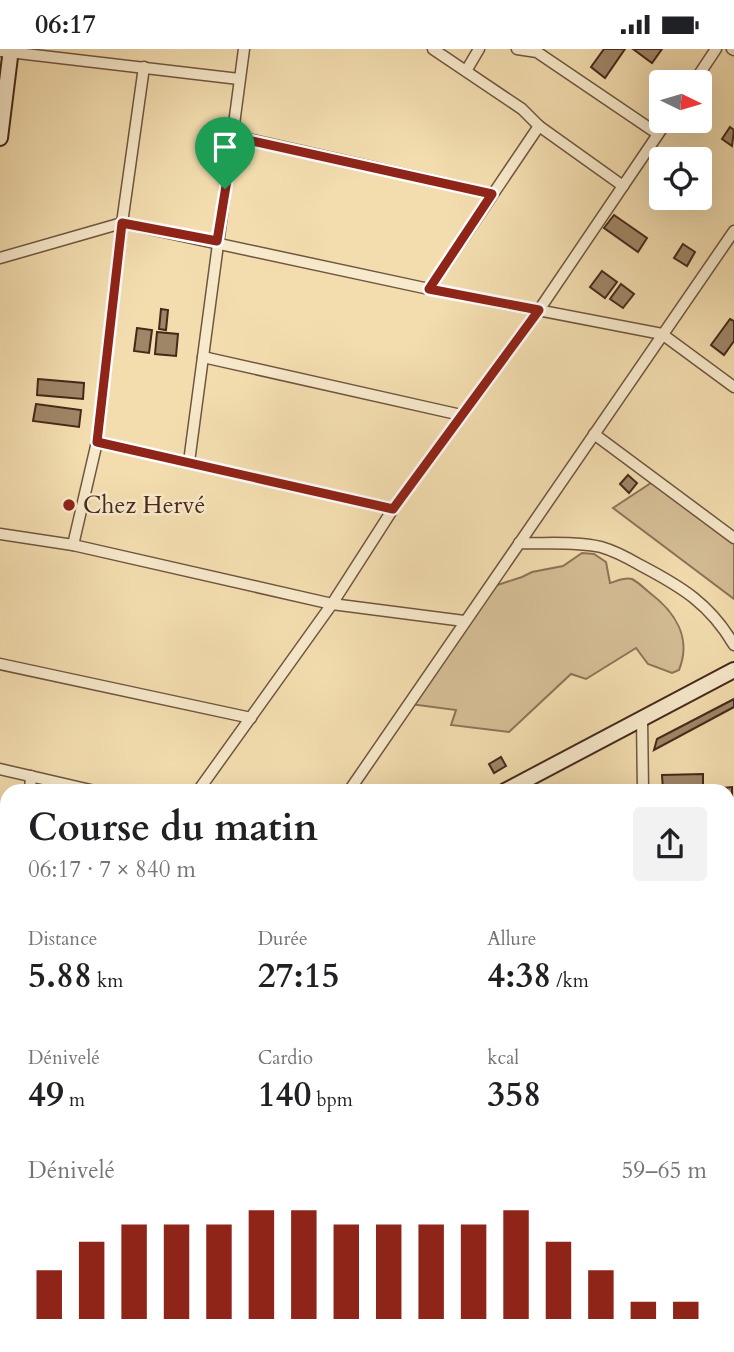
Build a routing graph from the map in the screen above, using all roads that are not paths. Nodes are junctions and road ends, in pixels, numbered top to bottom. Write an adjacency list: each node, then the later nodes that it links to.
1 (244, 49): 11 (street)
2 (433, 49): 10 (street)
3 (479, 49): 10 (street)
4 (517, 49): 7 (street)
5 (716, 49): 9 (street)
6 (7, 51): 8 (street); 15 (street)
7 (538, 51): 13 (street)
8 (144, 67): 11 (street); 18 (street)
9 (702, 70)
10 (466, 71): 12 (street)
11 (239, 79): 14 (street)
12 (539, 126): 16 (street); 17 (street)
13 (659, 134): 16 (street)
14 (234, 137): 17 (street); 20 (street)
15 (0, 138)
16 (623, 186): 24 (street)
17 (492, 194): 23 (street)
18 (122, 223): 20 (street); 22 (street); 30 (street)
19 (734, 231): 21 (street)
20 (217, 241): 23 (street); 26 (street)
21 (730, 244): 25 (street)
22 (0, 258)
23 (429, 289): 24 (street)
24 (539, 310): 25 (street); 28 (street)
25 (662, 334): 27 (street); 29 (street)
26 (203, 357): 28 (street); 31 (street)
27 (734, 387)
28 (461, 415): 32 (street)
29 (594, 434): 34 (street); 35 (street)
30 (97, 442): 31 (street); 36 (street)
31 (189, 462): 32 (street)
32 (393, 509): 37 (street)
33 (0, 534): 36 (street)
34 (734, 538)
35 (519, 543): 38 (street); 39 (street)
36 (73, 545): 37 (street)
37 (332, 604): 38 (street); 42 (street)
38 (464, 621): 49 (street)
39 (734, 645)
40 (0, 664): 42 (street)
41 (734, 670): 43 (street)
42 (251, 718): 48 (street)
43 (642, 718): 50 (street); 51 (street)
44 (0, 769): 45 (street)
45 (31, 776): 46 (street); 47 (street)
46 (30, 784)
47 (65, 784)
48 (203, 784)
49 (354, 784)
50 (518, 784)
51 (643, 784)

